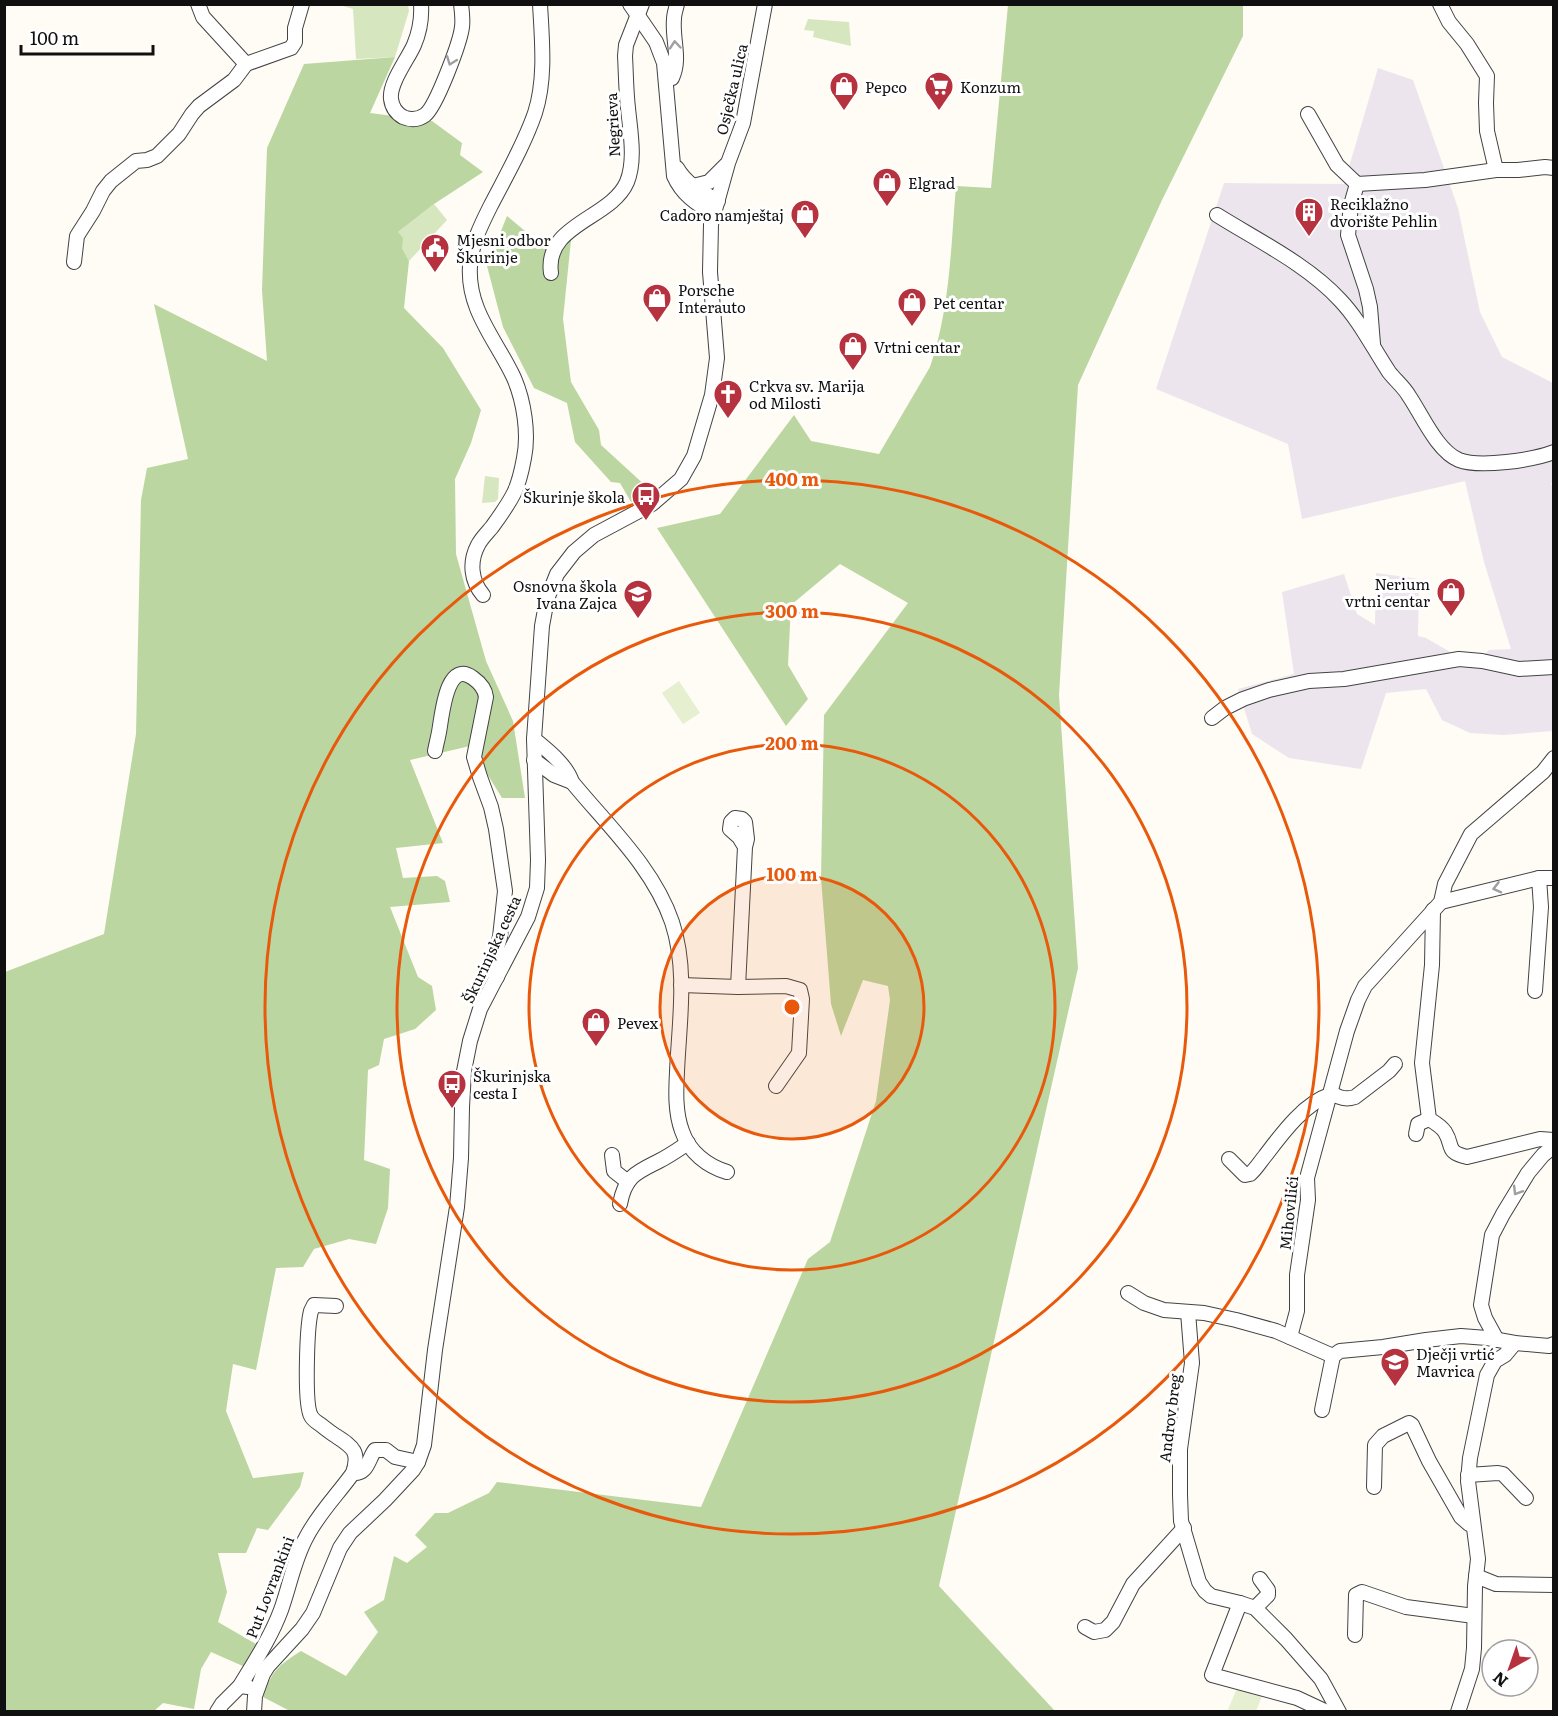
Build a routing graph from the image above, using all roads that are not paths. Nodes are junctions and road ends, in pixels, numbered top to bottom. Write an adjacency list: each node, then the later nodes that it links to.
1 (198, 4): 10 (street)
2 (302, 4): 10 (street)
3 (421, 4): 4 (street, one-way to 3)
4 (461, 4)
5 (540, 4): 25 (street)
6 (677, 4): 11 (street, one-way to 6)
7 (765, 4): 14 (street, Osječka ulica)
8 (1440, 4): 16 (street)
9 (637, 8): 11 (street); 22 (street, Negrieva)
10 (246, 64): 21 (street)
11 (666, 80): 13 (street)
12 (1308, 114): 17 (street)
13 (674, 161): 18 (street); 19 (street)
14 (728, 163): 18 (street); 19 (street, Osječka ulica)
15 (1554, 168): 16 (street)
16 (1496, 170): 17 (street)
17 (1357, 184): 23 (street)
18 (693, 186): 19 (street)
19 (715, 207): 28 (street, Škurinjska cesta)
20 (1217, 215): 23 (street)
21 (74, 262)
22 (551, 273)
23 (1374, 349): 24 (street)
24 (1554, 452)
25 (483, 595)
26 (1554, 666): 27 (street)
27 (1212, 718)
28 (534, 739): 31 (street, Škurinjska cesta); 33 (street)
29 (435, 751): 38 (street)
30 (1554, 758): 37 (street, Mihovilići)
31 (534, 760): 32 (street); 34 (street, Škurinjska cesta)
32 (554, 775): 33 (street); 34 (street)
33 (572, 782): 39 (street)
34 (535, 788): 38 (street, Škurinjska cesta)
35 (745, 847): 40 (street)
36 (1546, 878): 37 (street, one-way to 37); 41 (street)
37 (1437, 906): 44 (street, Mihovilići); 45 (street, Mihovilići)
38 (497, 977): 66 (street, Škurinjska cesta)
39 (681, 985): 40 (street); 48 (street)
40 (738, 987): 43 (street)
41 (1535, 991)
42 (1395, 1064): 44 (street)
43 (776, 1086)
44 (1330, 1093): 51 (street); 58 (street, Mihovilići)
45 (1429, 1119): 46 (street); 47 (street)
46 (1416, 1134)
47 (1554, 1140)
48 (688, 1143): 52 (street); 53 (street)
49 (1554, 1146): 60 (street, one-way to 60)
50 (612, 1155): 53 (street)
51 (1229, 1159)
52 (728, 1172)
53 (628, 1182): 54 (street)
54 (620, 1204)
55 (1128, 1293): 57 (street)
56 (336, 1306): 67 (street)
57 (1188, 1312): 58 (street); 72 (street, Androv breg)
58 (1290, 1337): 63 (street)
59 (1475, 1337): 60 (street); 63 (street); 64 (street)
60 (1497, 1340): 61 (street)
61 (1515, 1343): 62 (street); 64 (street)
62 (1554, 1344)
63 (1333, 1356): 65 (street)
64 (1495, 1361): 68 (street)
65 (1322, 1410)
66 (418, 1462): 67 (street, Put Lovrankini); 82 (street, Škurinjska cesta)
67 (353, 1473): 81 (street, Put Lovrankini)
68 (1468, 1475): 70 (street); 71 (street)
69 (1374, 1487): 71 (street)
70 (1526, 1498)
71 (1473, 1525): 73 (street)
72 (1184, 1528): 76 (street, Androv breg); 79 (street)
73 (1476, 1576): 75 (street); 78 (street)
74 (1260, 1579): 77 (street)
75 (1554, 1585)
76 (1240, 1603): 77 (street, Androv breg); 85 (street)
77 (1255, 1608): 86 (street, Androv breg)
78 (1474, 1616): 80 (street); 87 (street)
79 (1085, 1627)
80 (1355, 1635)
81 (240, 1686): 82 (street); 83 (street, Put Lovrankini)
82 (257, 1688): 84 (street, Škurinjska cesta)
83 (217, 1712)
84 (254, 1712)
85 (1327, 1712)
86 (1340, 1712)
87 (1458, 1712)

